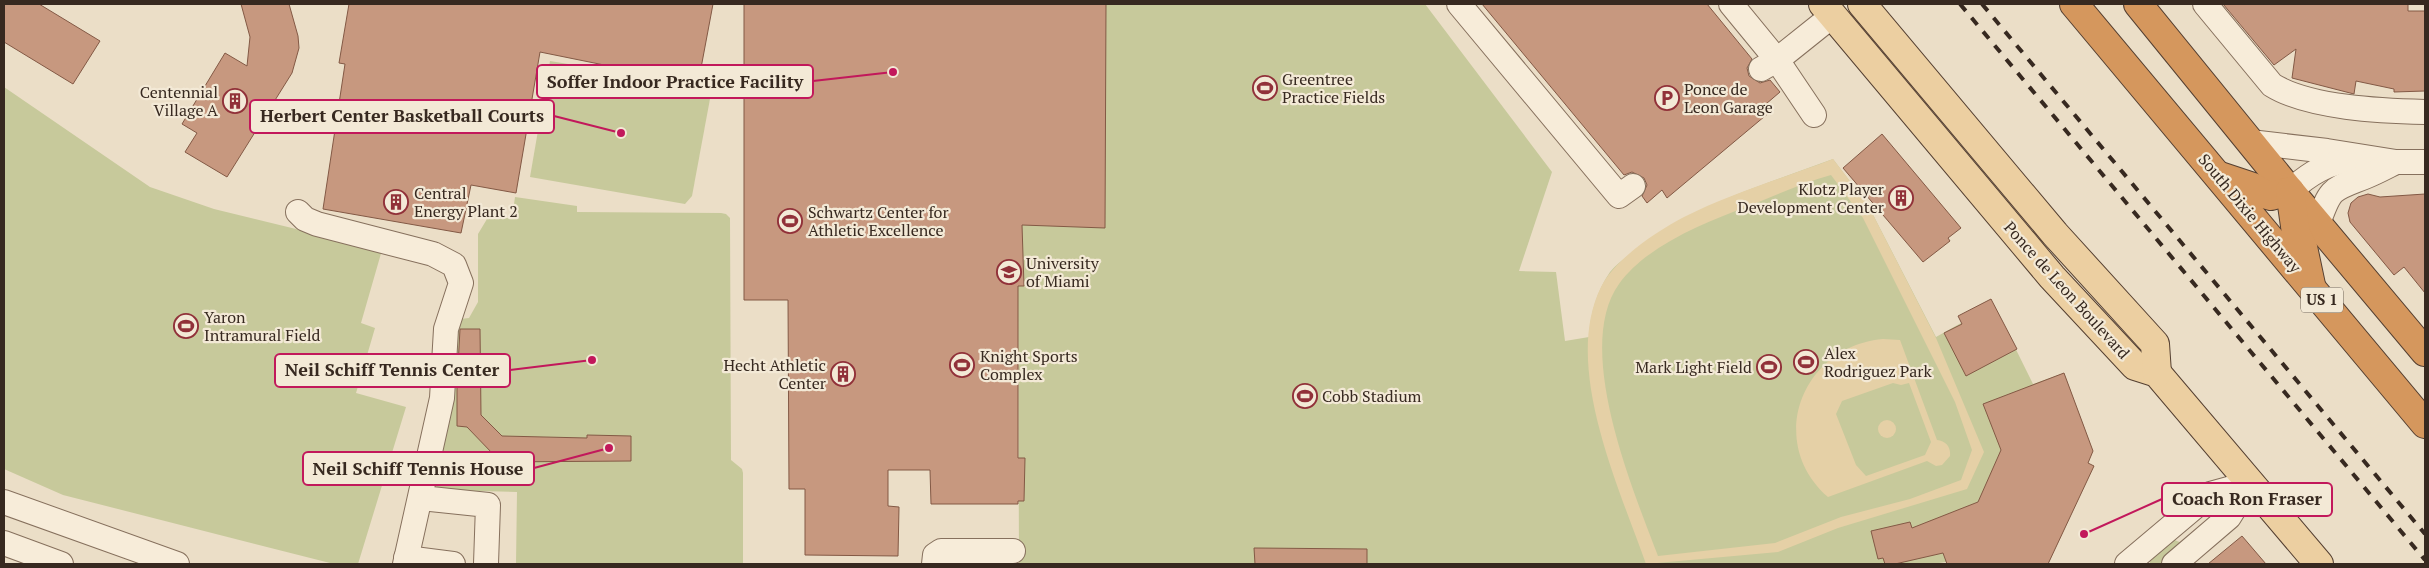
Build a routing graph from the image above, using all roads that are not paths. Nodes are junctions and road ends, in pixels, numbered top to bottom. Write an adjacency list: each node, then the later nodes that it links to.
1 (1459, 4): 16 (street)
2 (1731, 4): 8 (street)
3 (1862, 4): 22 (main road)
4 (2074, 4): 15 (highway, South Dixie Highway / US 1)
5 (2138, 4): 11 (highway, US 1)
6 (2205, 4): 9 (street)
7 (1828, 10): 8 (street); 22 (main road, Ponce de Leon Boulevard)
8 (1768, 69): 10 (street)
9 (2425, 112)
10 (1814, 115)
11 (2250, 142): 12 (street); 17 (highway, US 1)
12 (2364, 158): 13 (street); 17 (street)
13 (2396, 162): 14 (street); 19 (street)
14 (2425, 162)
15 (2219, 175): 17 (highway); 20 (highway, South Dixie Highway / US 1)
16 (1633, 186)
17 (2290, 192): 19 (highway, US 1); 20 (highway)
18 (298, 212): 25 (street)
19 (2318, 224): 21 (highway, US 1)
20 (2311, 286): 23 (highway, South Dixie Highway / US 1)
21 (2425, 352)
22 (2157, 373): 24 (main road, Ponce de Leon Boulevard)
23 (2425, 424)
24 (2250, 483): 30 (street); 36 (street); 37 (main road, Ponce de Leon Boulevard)
25 (421, 498): 29 (street); 34 (street)
26 (4, 502): 32 (street)
27 (4, 543): 31 (street)
28 (1013, 551): 35 (street)
29 (405, 561): 33 (street)
30 (2129, 563)
31 (61, 564)
32 (177, 564)
33 (453, 564)
34 (486, 564)
35 (934, 564)
36 (2174, 564)
37 (2318, 564)

